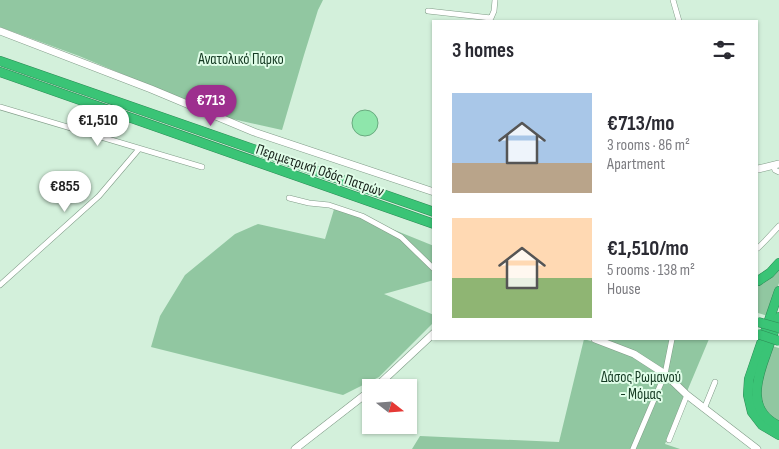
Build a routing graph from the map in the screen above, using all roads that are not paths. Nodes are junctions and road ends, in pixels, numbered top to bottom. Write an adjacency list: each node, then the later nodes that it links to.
1 (496, 0): 3 (street)
2 (673, 0): 4 (street)
3 (428, 11)
4 (679, 20)
5 (0, 31): 14 (street)
6 (0, 61): 16 (highway, Περιμετρική Οδός Πατρών)
7 (0, 72): 17 (highway, Περιμετρική Οδός Πατρών)
8 (0, 107): 9 (street)
9 (139, 149): 11 (street); 23 (street)
10 (776, 164): 12 (street); 13 (street)
11 (202, 167)
12 (758, 169)
13 (779, 172)
14 (432, 191)
15 (289, 198): 21 (street)
16 (432, 211)
17 (432, 223)
18 (779, 226): 19 (street)
19 (758, 248)
20 (779, 263): 22 (highway)
21 (432, 267)
22 (758, 281)
23 (0, 285)
24 (779, 291): 40 (highway)
25 (779, 317): 39 (highway)
26 (758, 322): 27 (highway, bridge)
27 (779, 328)
28 (758, 334): 32 (highway, bridge)
29 (432, 335): 34 (street)
30 (598, 340): 33 (street)
31 (672, 340): 33 (street)
32 (779, 341)
33 (665, 374): 36 (street); 43 (street)
34 (385, 379)
35 (715, 382): 38 (street)
36 (687, 396): 38 (street); 41 (street)
37 (362, 397): 42 (street)
38 (704, 409): 44 (street)
39 (779, 426)
40 (779, 435)
41 (669, 440)
42 (295, 449)
43 (633, 449)
44 (757, 449)

